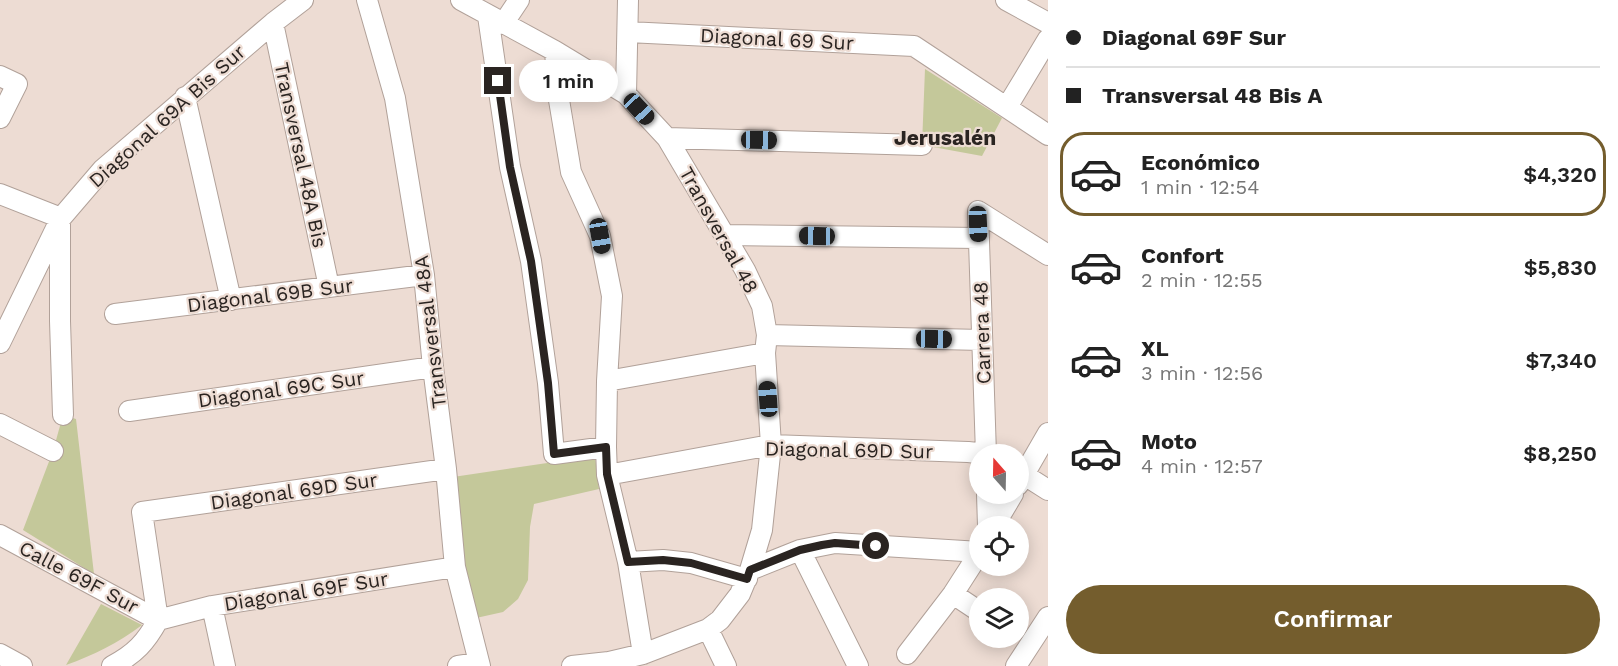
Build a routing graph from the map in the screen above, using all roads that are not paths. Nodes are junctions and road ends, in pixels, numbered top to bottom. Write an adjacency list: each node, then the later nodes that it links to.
1 (303, 0): 8 (street, Diagonal 69A Bis Sur)
2 (367, 0): 26 (street, Transversal 48A)
3 (461, 0): 7 (street, Transversal 48)
4 (519, 0): 7 (street)
5 (628, 0): 10 (street)
6 (1006, 0): 9 (street)
7 (496, 20): 12 (street, Transversal 48); 41 (street)
8 (273, 23): 15 (street, Diagonal 69A Bis Sur); 27 (street, Transversal 48A Bis)
9 (1048, 23)
10 (628, 32): 14 (street); 16 (street, Diagonal 69 Sur)
11 (1048, 39): 16 (street)
12 (555, 51): 14 (street, Transversal 48); 34 (street)
13 (8, 80): 17 (street)
14 (626, 94): 19 (street, Transversal 48)
15 (185, 98): 22 (street, Diagonal 69A Bis Sur); 28 (street)
16 (1007, 107): 18 (street, Diagonal 69 Sur)
17 (0, 118)
18 (1048, 135)
19 (667, 138): 20 (street); 23 (street, Transversal 48)
20 (922, 145)
21 (0, 194): 22 (street)
22 (61, 218): 31 (street, Diagonal 69A Bis Sur); 36 (street)
23 (725, 235): 24 (street); 32 (street, Transversal 48)
24 (979, 238): 25 (street, Carrera 48); 30 (street, Carrera 48)
25 (1048, 255)
26 (424, 275): 27 (street, Diagonal 69B Sur); 33 (street, Transversal 48A)
27 (329, 287): 28 (street, Diagonal 69B Sur)
28 (231, 300): 29 (street, Diagonal 69B Sur)
29 (115, 314)
30 (982, 340): 32 (street); 39 (street, Carrera 48)
31 (0, 343)
32 (766, 344): 34 (street); 40 (street, Transversal 48)
33 (433, 367): 35 (street, Diagonal 69C Sur); 45 (street, Transversal 48A)
34 (607, 381): 41 (street)
35 (129, 411)
36 (63, 415)
37 (0, 424): 42 (street)
38 (1048, 434): 44 (street)
39 (986, 444)
40 (771, 445): 43 (street, Diagonal 69D Sur); 46 (street, Diagonal 69D Sur); 55 (street, Transversal 48)
41 (606, 447): 46 (street)
42 (52, 451)
43 (969, 453)
44 (1029, 464)
45 (446, 469): 53 (street, Transversal 48A); 60 (street, Diagonal 69D Sur)
46 (607, 474): 52 (street)
47 (1029, 480): 48 (street)
48 (1048, 490)
49 (0, 535): 60 (street, Calle 69F Sur)
50 (800, 550): 51 (street); 55 (street); 77 (street)
51 (969, 551)
52 (628, 562): 55 (street); 66 (street)
53 (455, 567): 58 (street, Diagonal 69F Sur); 68 (street, Transversal 48A)
54 (969, 569): 56 (street)
55 (749, 574): 61 (street, Transversal 48)
56 (953, 594): 57 (street); 67 (street)
57 (969, 605)
58 (212, 606): 60 (street, Diagonal 69F Sur); 72 (street)
59 (1048, 616): 62 (street)
60 (158, 620): 63 (street)
61 (708, 629): 66 (street); 76 (street)
62 (1029, 635)
63 (141, 646): 70 (street); 71 (street)
64 (1020, 648): 78 (street)
65 (0, 654): 69 (street)
66 (643, 654): 75 (street)
67 (908, 654)
68 (479, 664): 73 (street)
69 (22, 666)
70 (112, 666)
71 (140, 666)
72 (225, 666)
73 (458, 666)
74 (572, 666): 75 (street)
75 (580, 666)
76 (726, 666)
77 (858, 666)
78 (1016, 666)

